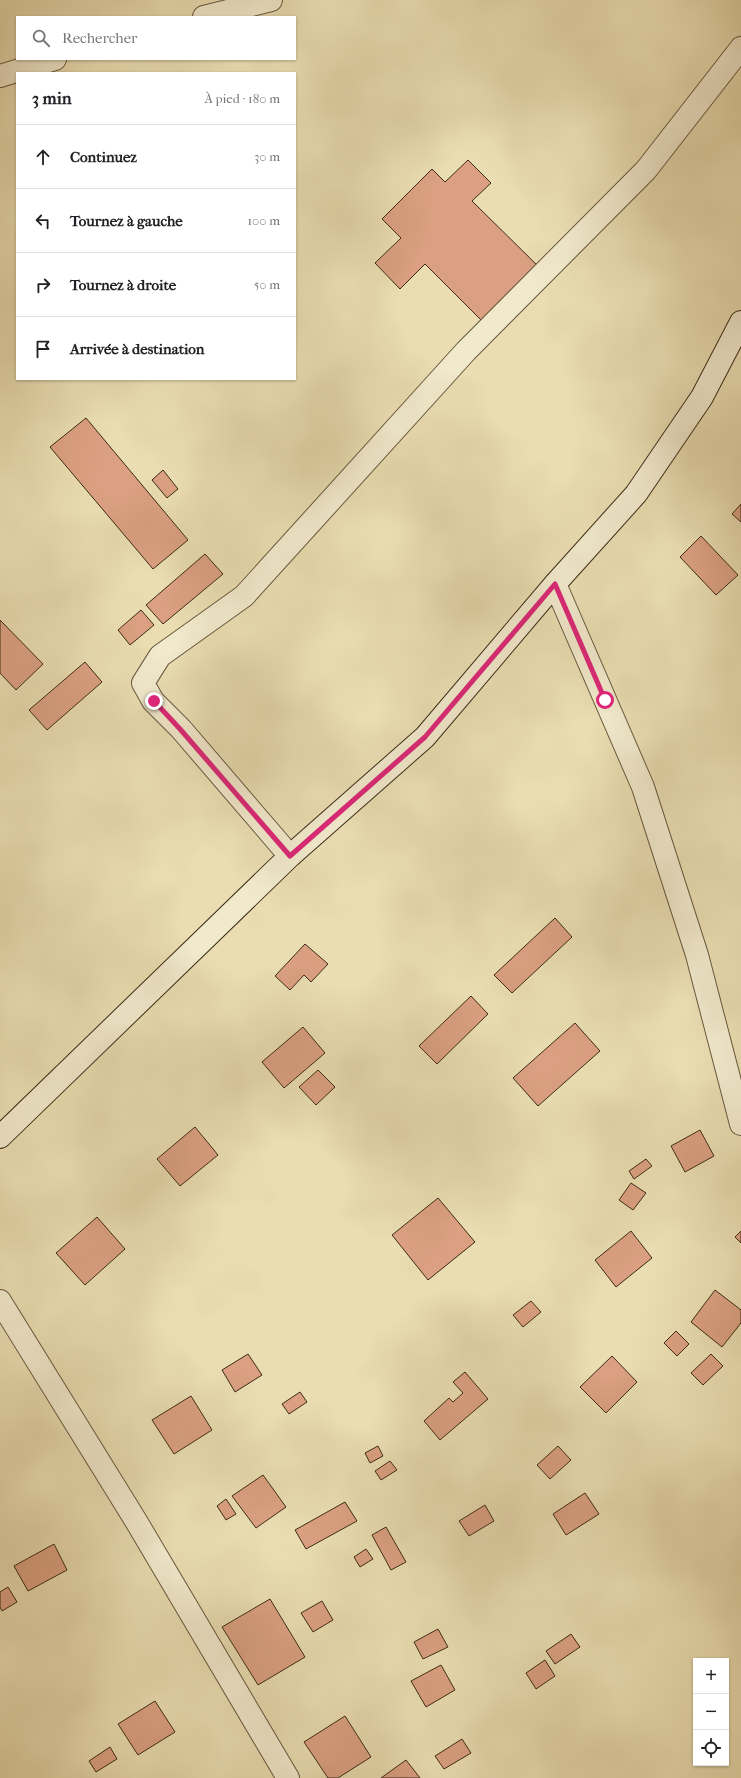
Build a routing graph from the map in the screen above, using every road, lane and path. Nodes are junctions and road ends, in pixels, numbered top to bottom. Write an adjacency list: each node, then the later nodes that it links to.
1 (271, 0): 2 (street)
2 (208, 16)
3 (741, 48): 8 (street)
4 (51, 60): 5 (street)
5 (0, 76)
6 (741, 322): 7 (street)
7 (555, 584): 8 (street); 9 (street)
8 (290, 856): 10 (street)
9 (741, 1124)
10 (0, 1137)
11 (0, 1302): 12 (street)
12 (288, 1778)

